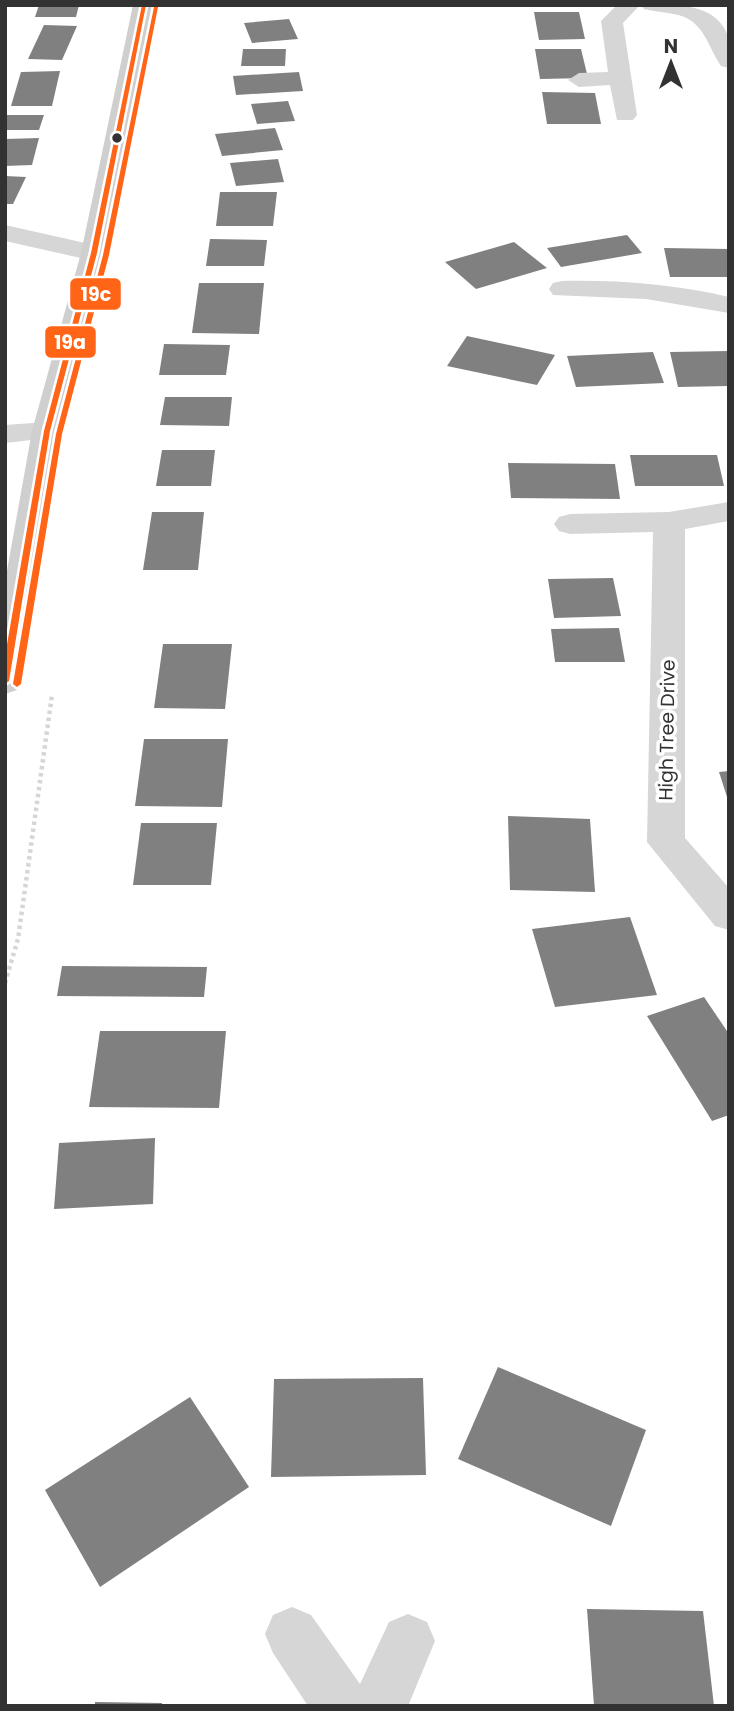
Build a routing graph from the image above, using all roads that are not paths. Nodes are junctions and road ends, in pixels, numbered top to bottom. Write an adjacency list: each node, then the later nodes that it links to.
1 (144, 5): 9 (main road)
2 (630, 5): 5 (street)
3 (650, 5): 4 (street)
4 (729, 61)
5 (619, 78): 6 (street); 7 (street)
6 (579, 80)
7 (625, 115)
8 (5, 233): 9 (street)
9 (94, 253): 12 (main road)
10 (562, 289): 11 (street)
11 (729, 305)
12 (47, 431): 13 (street); 17 (main road)
13 (5, 433)
14 (729, 511): 15 (street)
15 (669, 522): 16 (street); 18 (street, High Tree Drive)
16 (570, 524)
17 (5, 682)
18 (729, 915)
19 (292, 1634): 21 (street)
20 (408, 1641): 22 (street)
21 (342, 1706)
22 (379, 1706)

